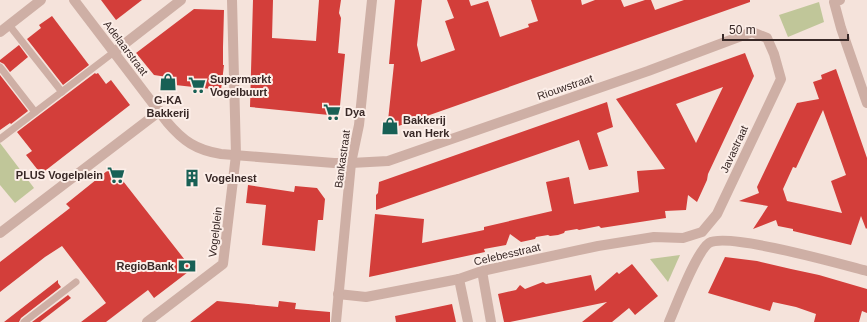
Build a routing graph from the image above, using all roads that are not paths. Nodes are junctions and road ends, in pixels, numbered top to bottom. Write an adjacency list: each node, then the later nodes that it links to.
1 (41, 0): 7 (street)
2 (74, 0): 9 (street, Adelaarstraat)
3 (181, 0): 9 (street)
4 (232, 0): 17 (street, Vogelplein)
5 (372, 0): 18 (street, Bankastraat)
6 (840, 0): 13 (street)
7 (9, 24): 8 (street); 12 (lane)
8 (0, 32)
9 (114, 52): 12 (lane); 14 (street, Adelaarstraat)
10 (774, 54): 18 (street, Riouwstraat); 20 (street, Javastraat)
11 (0, 67): 15 (lane)
12 (62, 92): 15 (lane)
13 (867, 103)
14 (160, 111): 17 (street); 19 (street)
15 (35, 112): 16 (lane)
16 (0, 139)
17 (236, 155): 18 (street); 27 (street, Vogelplein)
18 (351, 163): 25 (street, Bankastraat)
19 (0, 233)
20 (683, 238): 21 (street, Celebesstraat)
21 (482, 271): 23 (street, Celebesstraat); 30 (street)
22 (867, 271): 31 (street)
23 (459, 279): 25 (street, Celebesstraat); 29 (street)
24 (76, 282): 26 (lane)
25 (338, 294): 28 (street, Bankastraat)
26 (24, 322)
27 (147, 322)
28 (336, 322)
29 (468, 322)
30 (491, 322)
31 (669, 322)

